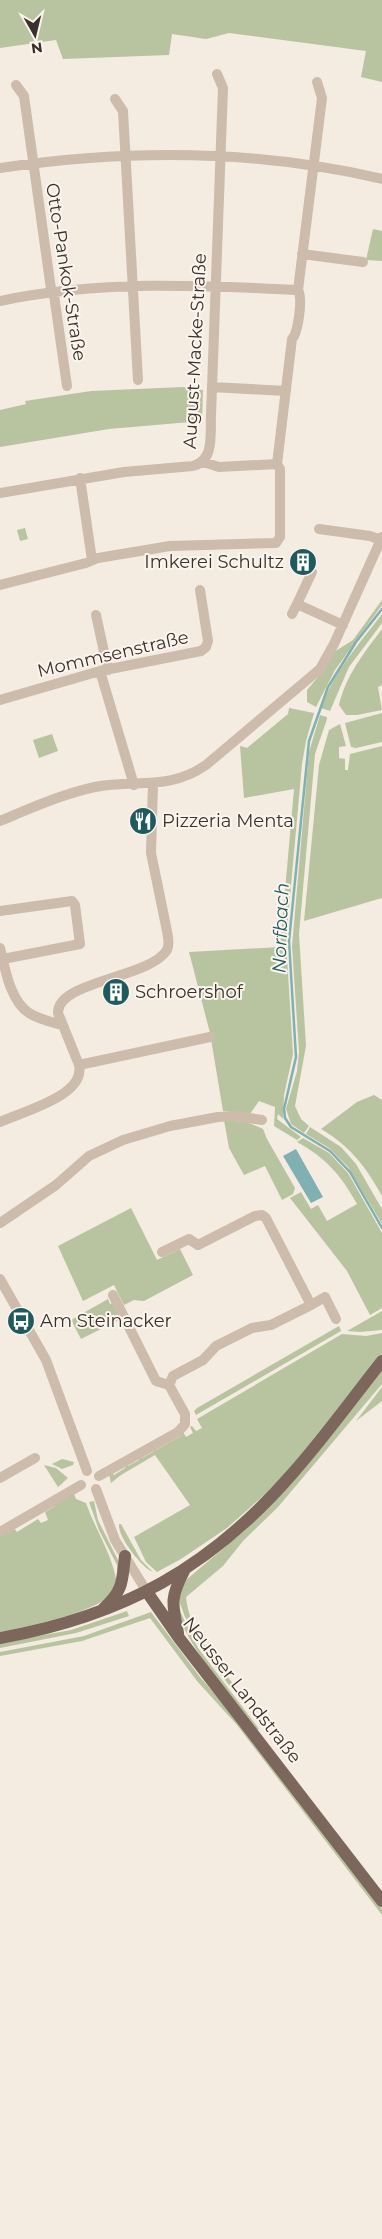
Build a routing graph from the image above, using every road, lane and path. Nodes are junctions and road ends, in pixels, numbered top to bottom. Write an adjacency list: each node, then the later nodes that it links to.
1 (217, 74): 6 (street, August-Macke-Straße)
2 (317, 82): 8 (street)
3 (16, 86): 7 (street, Otto-Pankok-Straße)
4 (115, 99): 5 (street)
5 (126, 155): 6 (street); 7 (street); 13 (street)
6 (221, 156): 8 (street); 14 (street, August-Macke-Straße)
7 (33, 163): 9 (street); 16 (street, Otto-Pankok-Straße)
8 (314, 165): 10 (street); 11 (street)
9 (0, 168)
10 (382, 179)
11 (302, 254): 12 (street); 15 (street)
12 (363, 262)
13 (132, 285): 14 (street); 16 (street); 18 (street)
14 (216, 285): 15 (street); 20 (street, August-Macke-Straße)
15 (298, 290): 21 (street)
16 (52, 293): 17 (street); 19 (street, Otto-Pankok-Straße)
17 (0, 301)
18 (138, 380)
19 (67, 386)
20 (212, 386): 21 (street); 22 (street, August-Macke-Straße)
21 (286, 391): 23 (street)
22 (203, 462): 23 (street); 24 (street, August-Macke-Straße)
23 (277, 464): 28 (street)
24 (80, 478): 25 (street, August-Macke-Straße); 28 (street)
25 (0, 493)
26 (318, 529): 27 (street)
27 (381, 538): 35 (street)
28 (92, 560): 30 (street)
29 (312, 572): 32 (street)
30 (0, 585)
31 (200, 590): 36 (street, Mommsenstraße)
32 (297, 604): 33 (street); 35 (street)
33 (292, 614)
34 (96, 615): 36 (street)
35 (343, 625): 38 (street)
36 (104, 670): 37 (street, Mommsenstraße); 39 (street)
37 (0, 700)
38 (153, 784): 39 (street); 44 (street)
39 (134, 785): 40 (street)
40 (0, 820)
41 (0, 911): 43 (street)
42 (0, 948): 43 (street)
43 (3, 960): 44 (street)
44 (62, 1025): 46 (street)
45 (210, 1037): 46 (street)
46 (79, 1065): 48 (street)
47 (262, 1120): 49 (street)
48 (0, 1122)
49 (0, 1223)
50 (162, 1252): 53 (street)
51 (0, 1279): 58 (street)
52 (113, 1295): 56 (street)
53 (311, 1305): 54 (street); 56 (street)
54 (336, 1319)
55 (382, 1361): 65 (main road)
56 (169, 1385): 59 (street)
57 (35, 1458): 60 (street)
58 (87, 1471): 59 (street); 61 (street)
59 (99, 1476): 62 (street)
60 (0, 1478)
61 (81, 1485): 62 (street); 63 (street)
62 (96, 1489): 64 (street, Neusser Landstraße)
63 (0, 1532)
64 (125, 1556): 66 (street, Neusser Landstraße); 67 (main road)
65 (184, 1570): 66 (main road); 69 (main road)
66 (147, 1592): 67 (main road); 69 (main road, Neusser Landstraße)
67 (98, 1612): 68 (main road)
68 (0, 1638)
69 (179, 1638): 70 (main road, Neusser Landstraße)
70 (382, 1901)

